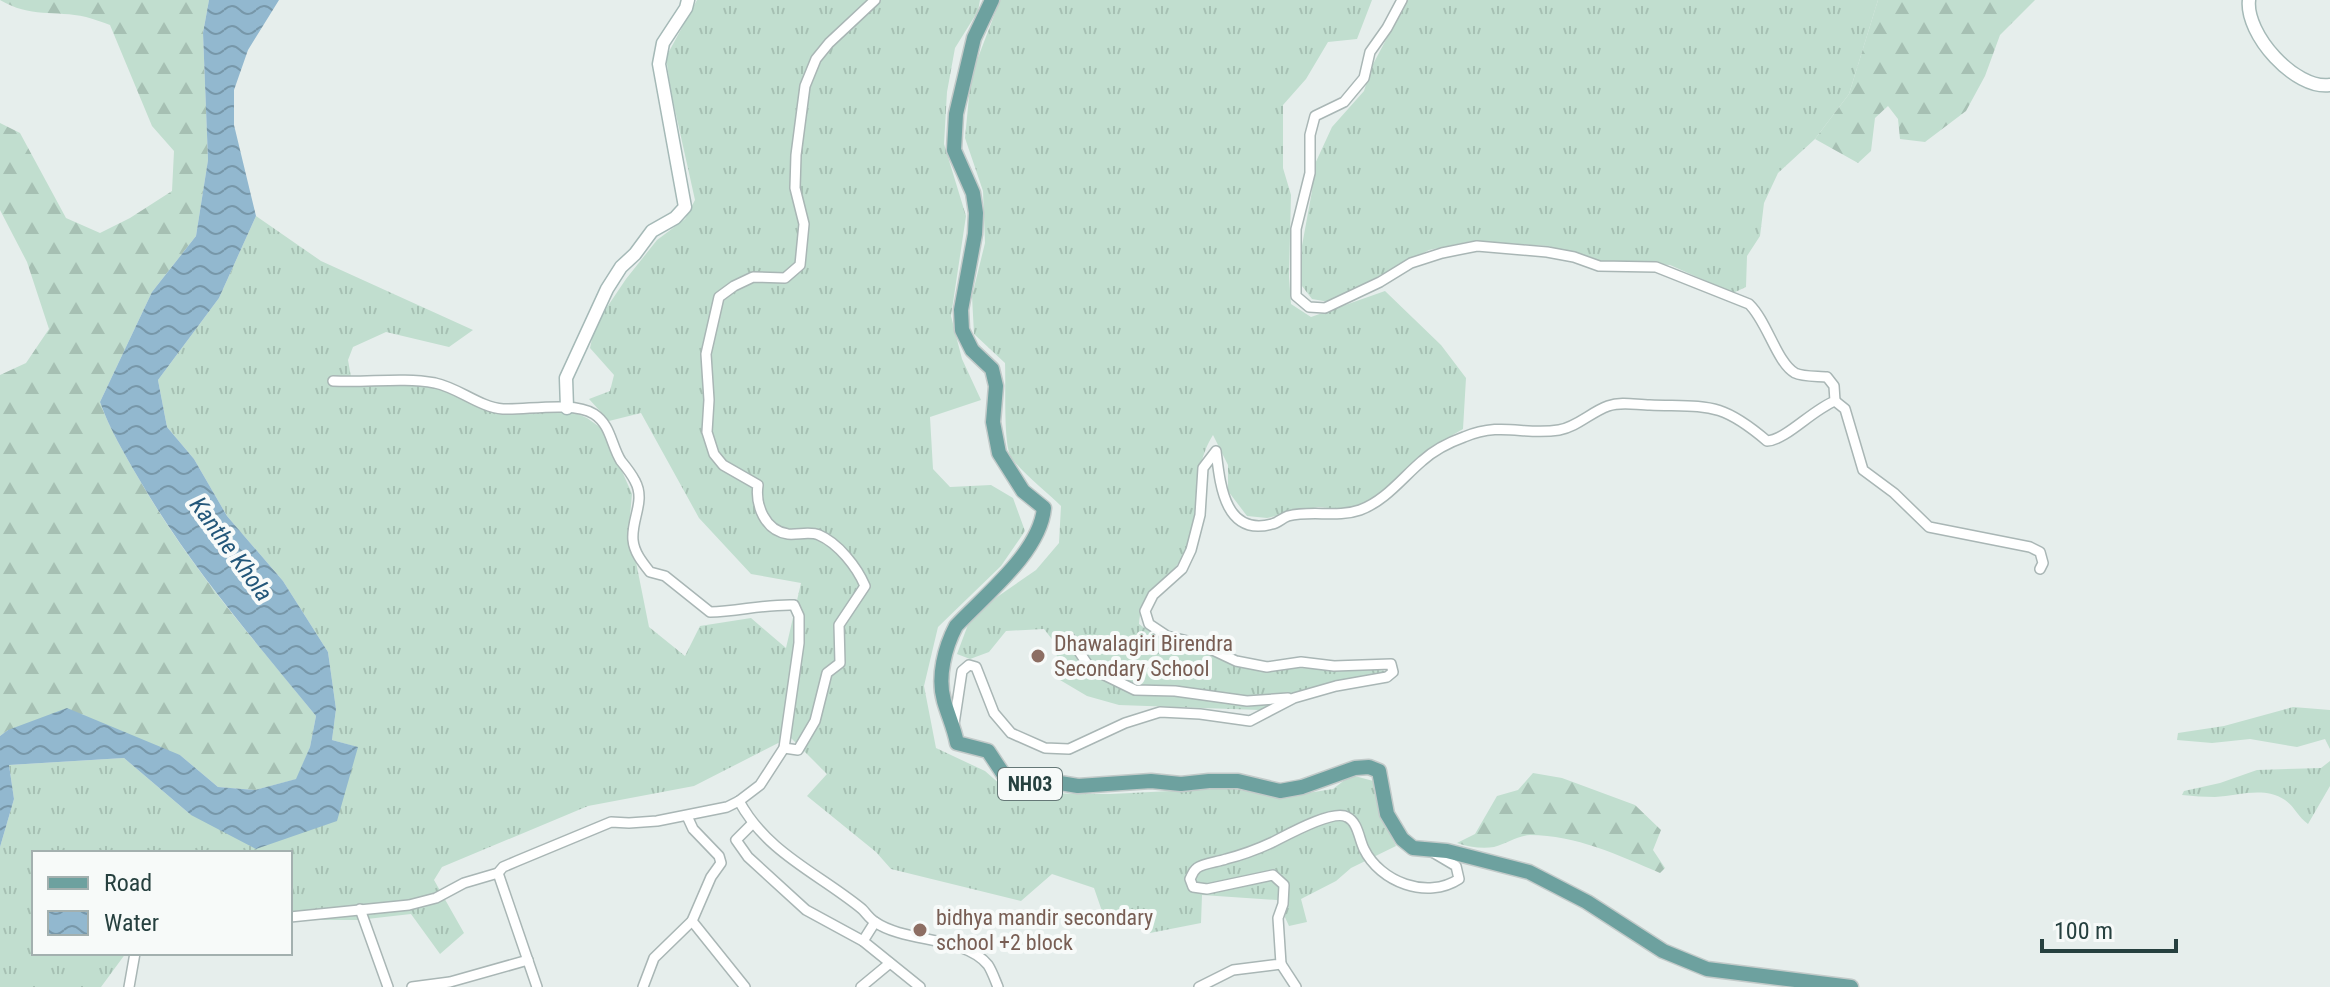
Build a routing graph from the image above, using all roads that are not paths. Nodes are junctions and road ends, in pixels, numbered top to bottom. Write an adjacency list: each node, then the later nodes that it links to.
1 (688, 0): 9 (street)
2 (875, 0): 14 (street)
3 (992, 0): 13 (main road)
4 (1402, 0): 8 (street)
5 (2249, 0): 6 (street)
6 (2330, 85)
7 (333, 381): 9 (street)
8 (1835, 401): 10 (street); 12 (street)
9 (567, 408): 14 (street)
10 (2040, 569)
11 (1070, 638): 12 (street)
12 (1294, 698): 13 (street)
13 (954, 727): 18 (main road, NH03)
14 (784, 748): 15 (street)
15 (739, 801): 16 (street); 17 (street)
16 (687, 816): 19 (street); 22 (street)
17 (752, 824): 23 (street); 24 (street)
18 (1432, 851): 28 (street); 29 (main road, NH03)
19 (498, 873): 20 (street); 26 (street)
20 (360, 909): 21 (street); 31 (street)
21 (292, 917)
22 (692, 921): 34 (street); 35 (street)
23 (875, 922): 24 (street); 38 (street)
24 (863, 941): 27 (street)
25 (135, 955): 30 (street)
26 (528, 960): 32 (street); 33 (street)
27 (890, 963): 36 (street); 37 (street)
28 (1281, 964): 39 (street); 40 (street)
29 (1794, 983): 41 (main road, NH03)
30 (129, 987)
31 (388, 987)
32 (412, 987)
33 (537, 987)
34 (643, 987)
35 (745, 987)
36 (861, 987)
37 (920, 987)
38 (998, 987)
39 (1199, 987)
40 (1296, 987)
41 (1851, 987)

